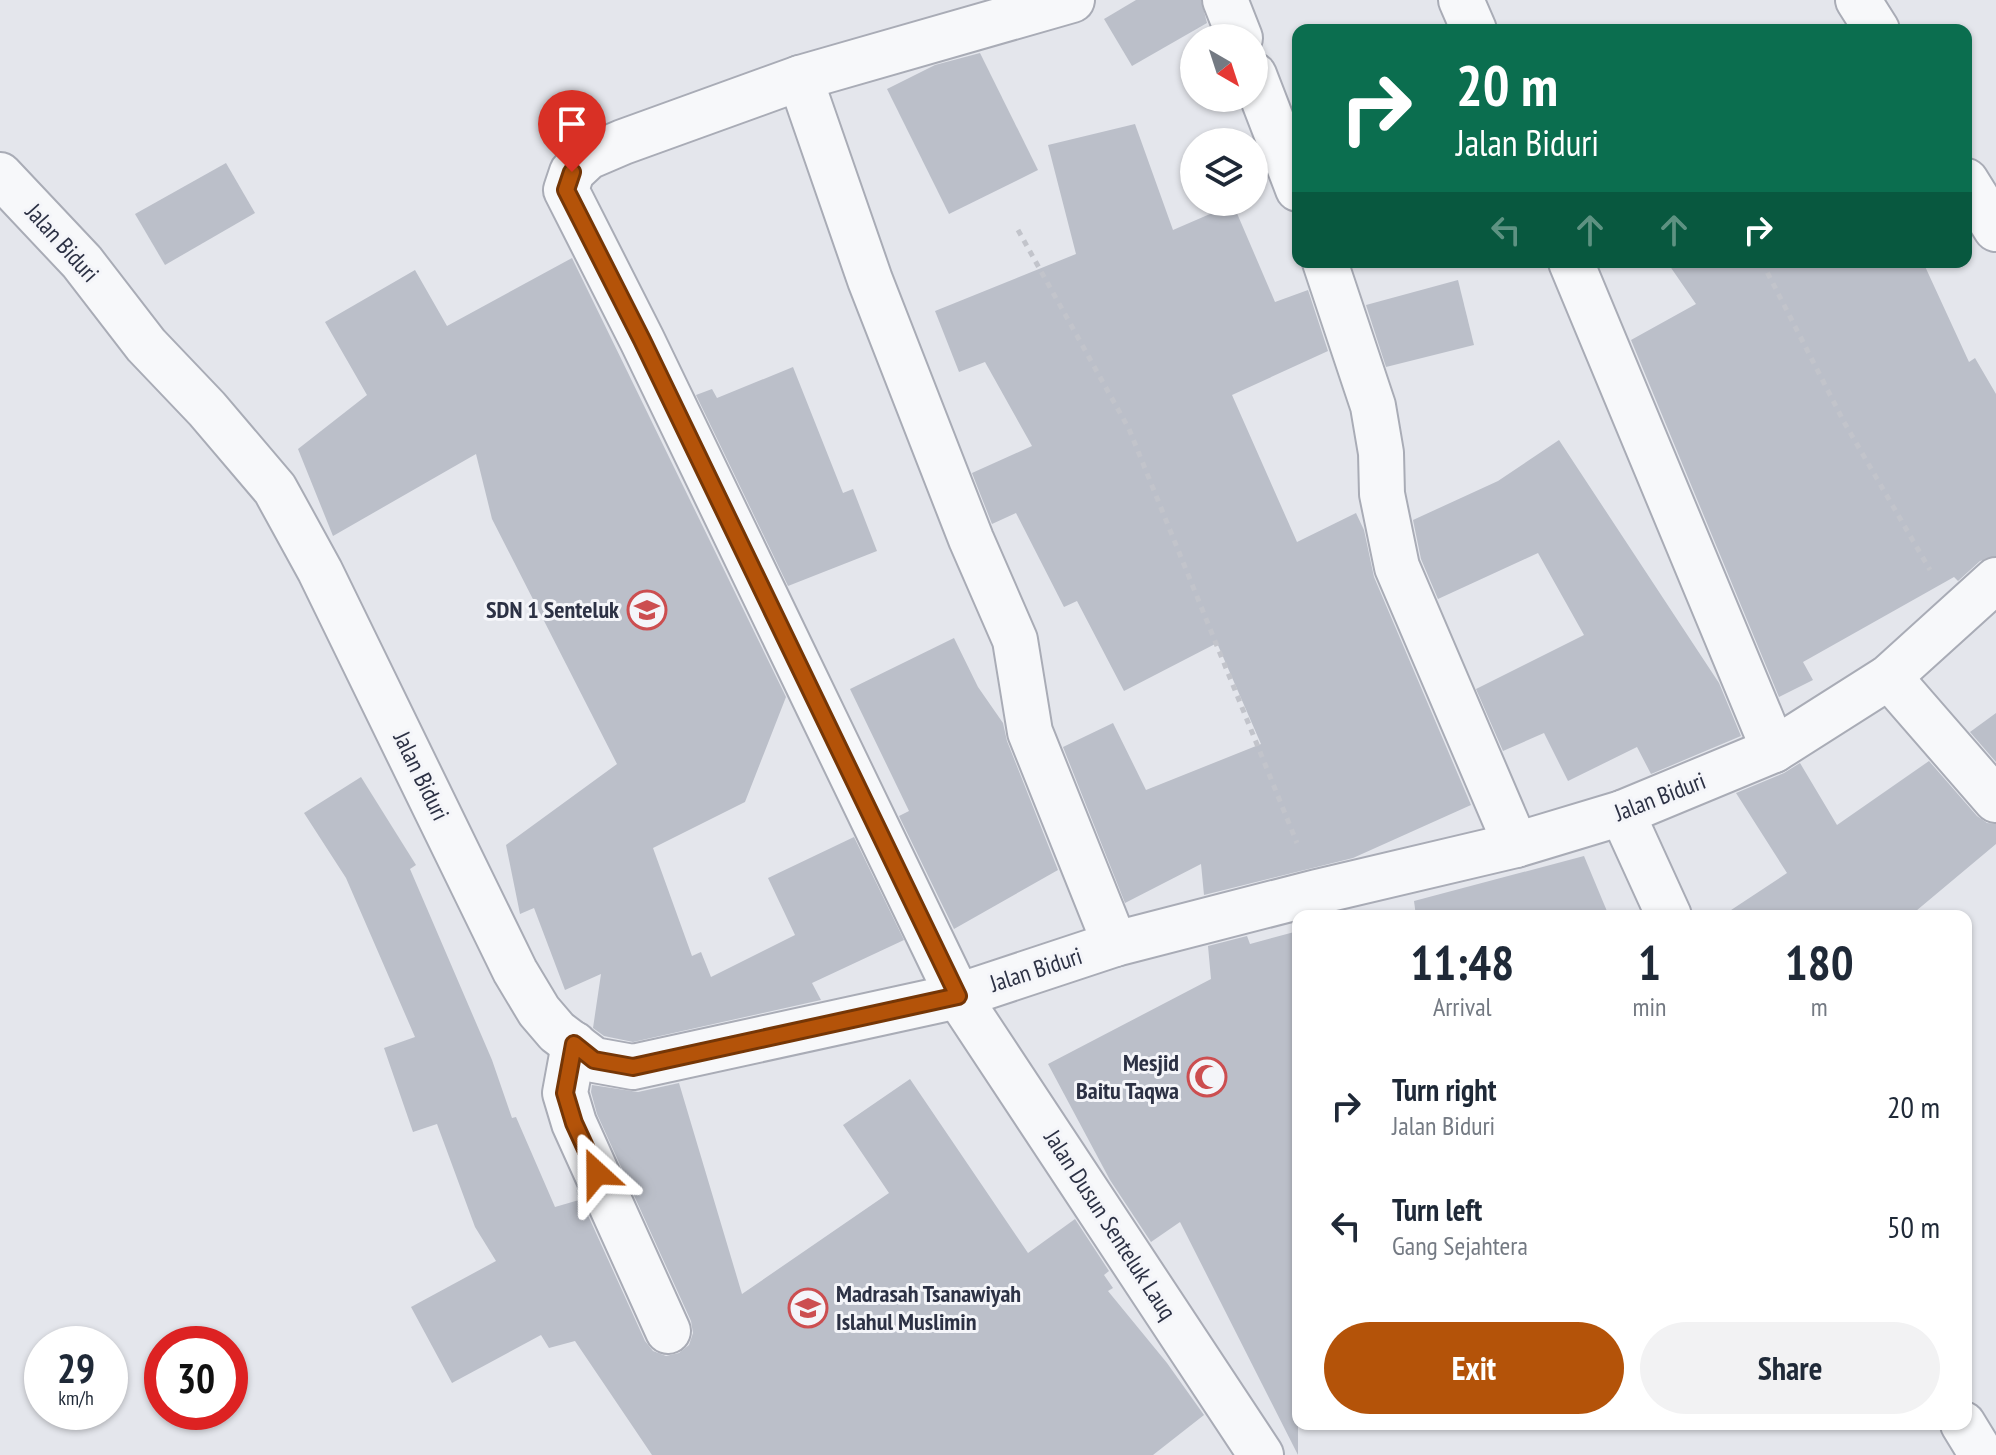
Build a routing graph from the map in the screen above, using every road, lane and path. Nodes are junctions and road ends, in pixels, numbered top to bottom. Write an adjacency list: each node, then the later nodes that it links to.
1 (1072, 0): 8 (street, Jalan Dusun Senteluk Lauq)
2 (1225, 0): 5 (street)
3 (1461, 0): 6 (street)
4 (1858, 0): 7 (street)
5 (1234, 24)
6 (1471, 24)
7 (1873, 24)
8 (800, 78): 27 (street); 28 (street, Jalan Dusun Senteluk Lauq)
9 (1268, 111): 10 (street)
10 (1292, 173)
11 (0, 175): 29 (street, Jalan Biduri)
12 (1972, 191): 13 (street)
13 (1996, 229)
14 (1018, 230): 25 (path)
15 (1327, 268): 24 (street)
16 (1573, 268): 21 (street)
17 (1765, 268): 19 (path)
18 (1996, 580): 19 (street, Jalan Biduri)
19 (1957, 616): 20 (street, Jalan Biduri)
20 (1889, 677): 21 (street, Jalan Biduri); 22 (street)
21 (1774, 750): 23 (street, Jalan Biduri)
22 (1996, 800)
23 (1622, 813): 24 (street, Jalan Biduri); 26 (street)
24 (1516, 845): 25 (street, Jalan Biduri)
25 (1317, 892): 27 (street, Jalan Biduri)
26 (1666, 910)
27 (1115, 944): 28 (street, Jalan Biduri)
28 (958, 996): 29 (street, Jalan Biduri); 32 (street, Jalan Dusun Senteluk Lauq)
29 (574, 1044): 30 (street)
30 (668, 1331)
31 (1967, 1430): 33 (street)
32 (1261, 1455)
33 (1982, 1455)

